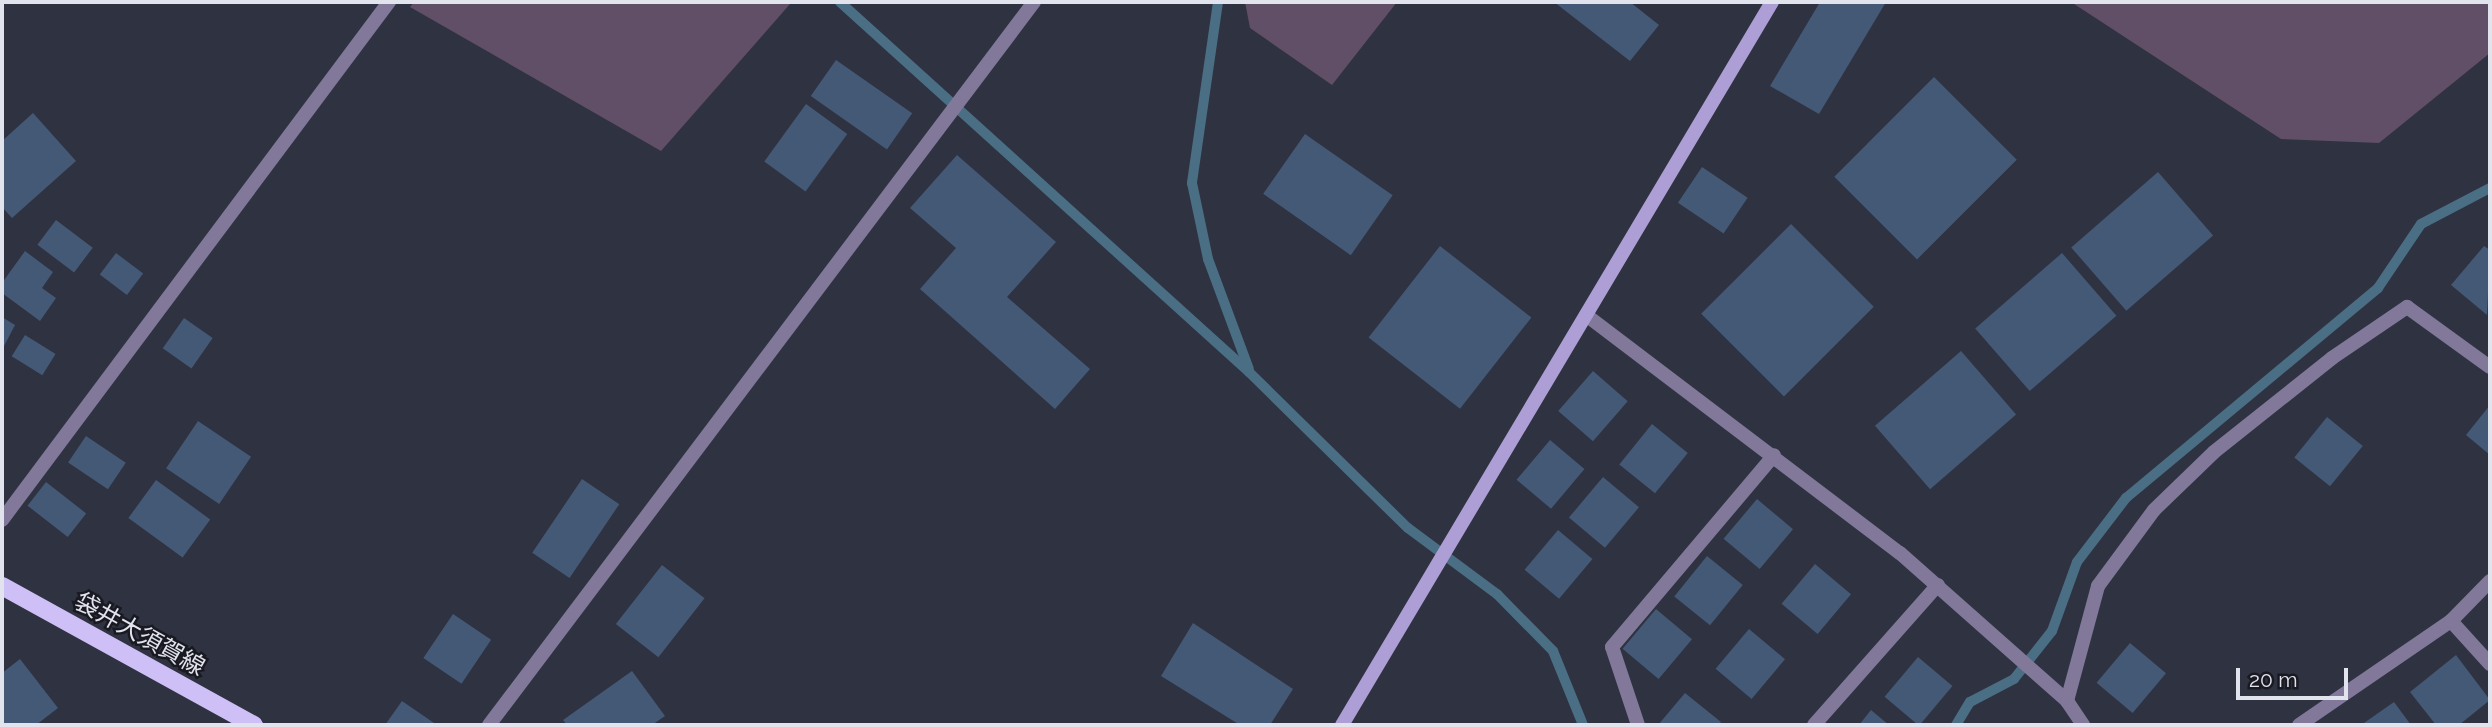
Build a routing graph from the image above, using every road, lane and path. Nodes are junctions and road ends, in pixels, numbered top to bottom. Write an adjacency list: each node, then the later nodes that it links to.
1 (389, 2): 7 (street)
2 (1034, 2): 16 (street)
3 (1772, 2): 4 (street)
4 (1586, 315): 6 (street); 17 (street)
5 (2490, 367): 13 (street)
6 (1774, 455): 9 (street); 18 (street)
7 (2, 520)
8 (2490, 581): 11 (street)
9 (1938, 585): 13 (street); 19 (street)
10 (2, 586): 15 (main road, 袋井大須賀線)
11 (2451, 621): 12 (street); 20 (street)
12 (2490, 664)
13 (2067, 701): 14 (street)
14 (2079, 723)
15 (254, 725)
16 (489, 725)
17 (1342, 725)
18 (1638, 725)
19 (1814, 725)
20 (2299, 725)

